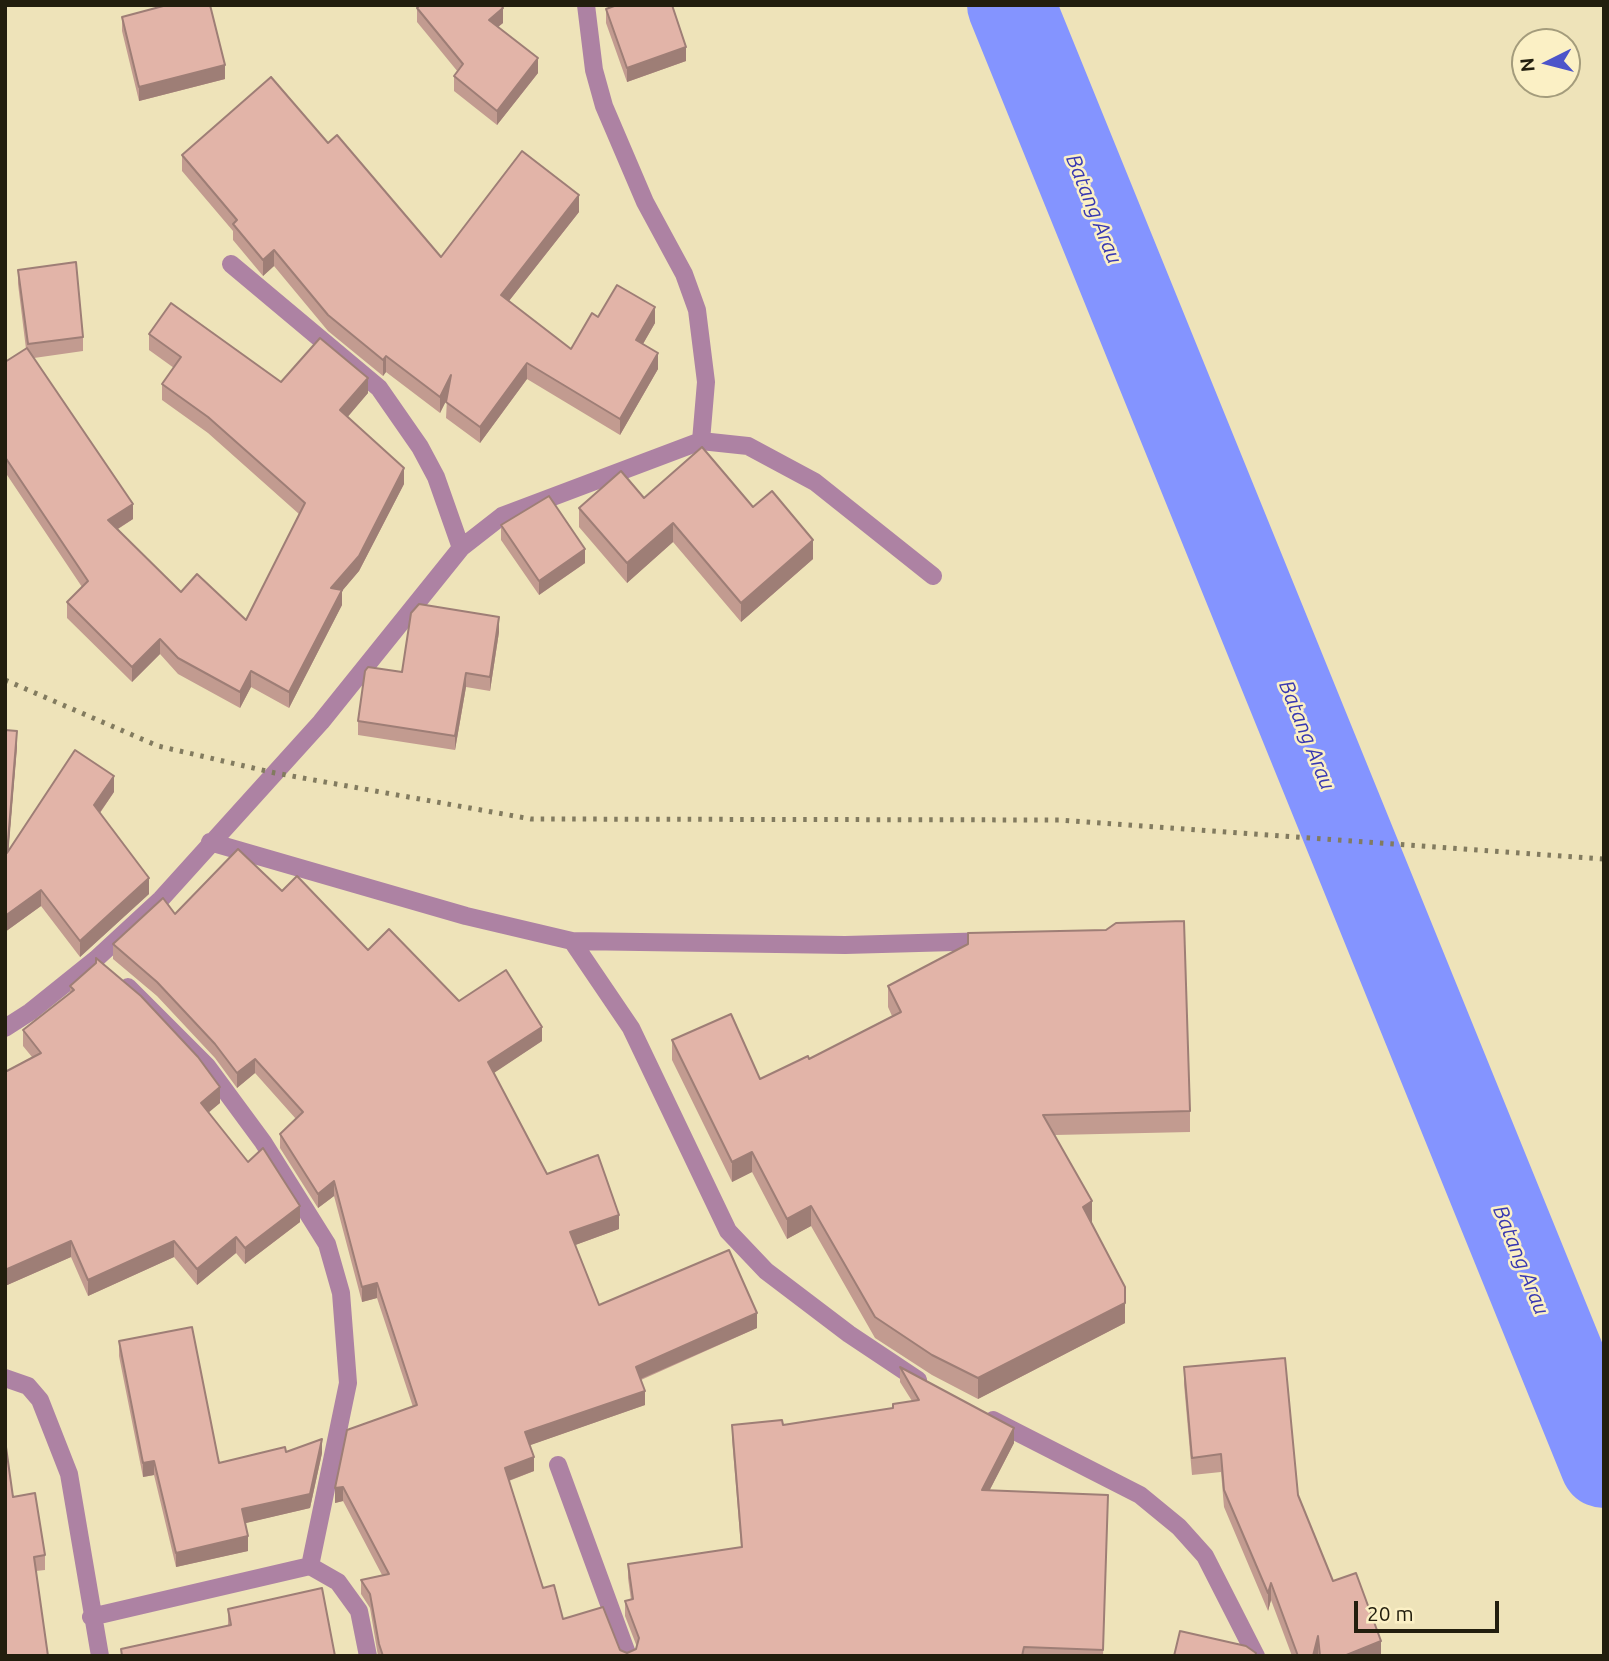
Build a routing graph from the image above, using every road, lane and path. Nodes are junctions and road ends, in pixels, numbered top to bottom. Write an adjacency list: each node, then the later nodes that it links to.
1 (586, 5): 3 (street)
2 (231, 264): 4 (street)
3 (701, 442): 4 (street); 5 (street)
4 (461, 548): 6 (street)
5 (933, 576)
6 (210, 842): 7 (street); 9 (street)
7 (572, 941): 8 (street); 12 (street)
8 (1008, 941)
9 (106, 968): 10 (street); 15 (street)
10 (5, 1028)
11 (5, 1378): 16 (street)
12 (937, 1391)
13 (973, 1410): 20 (street)
14 (558, 1465): 19 (street)
15 (310, 1566): 16 (street); 18 (street)
16 (91, 1617): 17 (street)
17 (100, 1656)
18 (368, 1656)
19 (628, 1656)
20 (1256, 1656)

